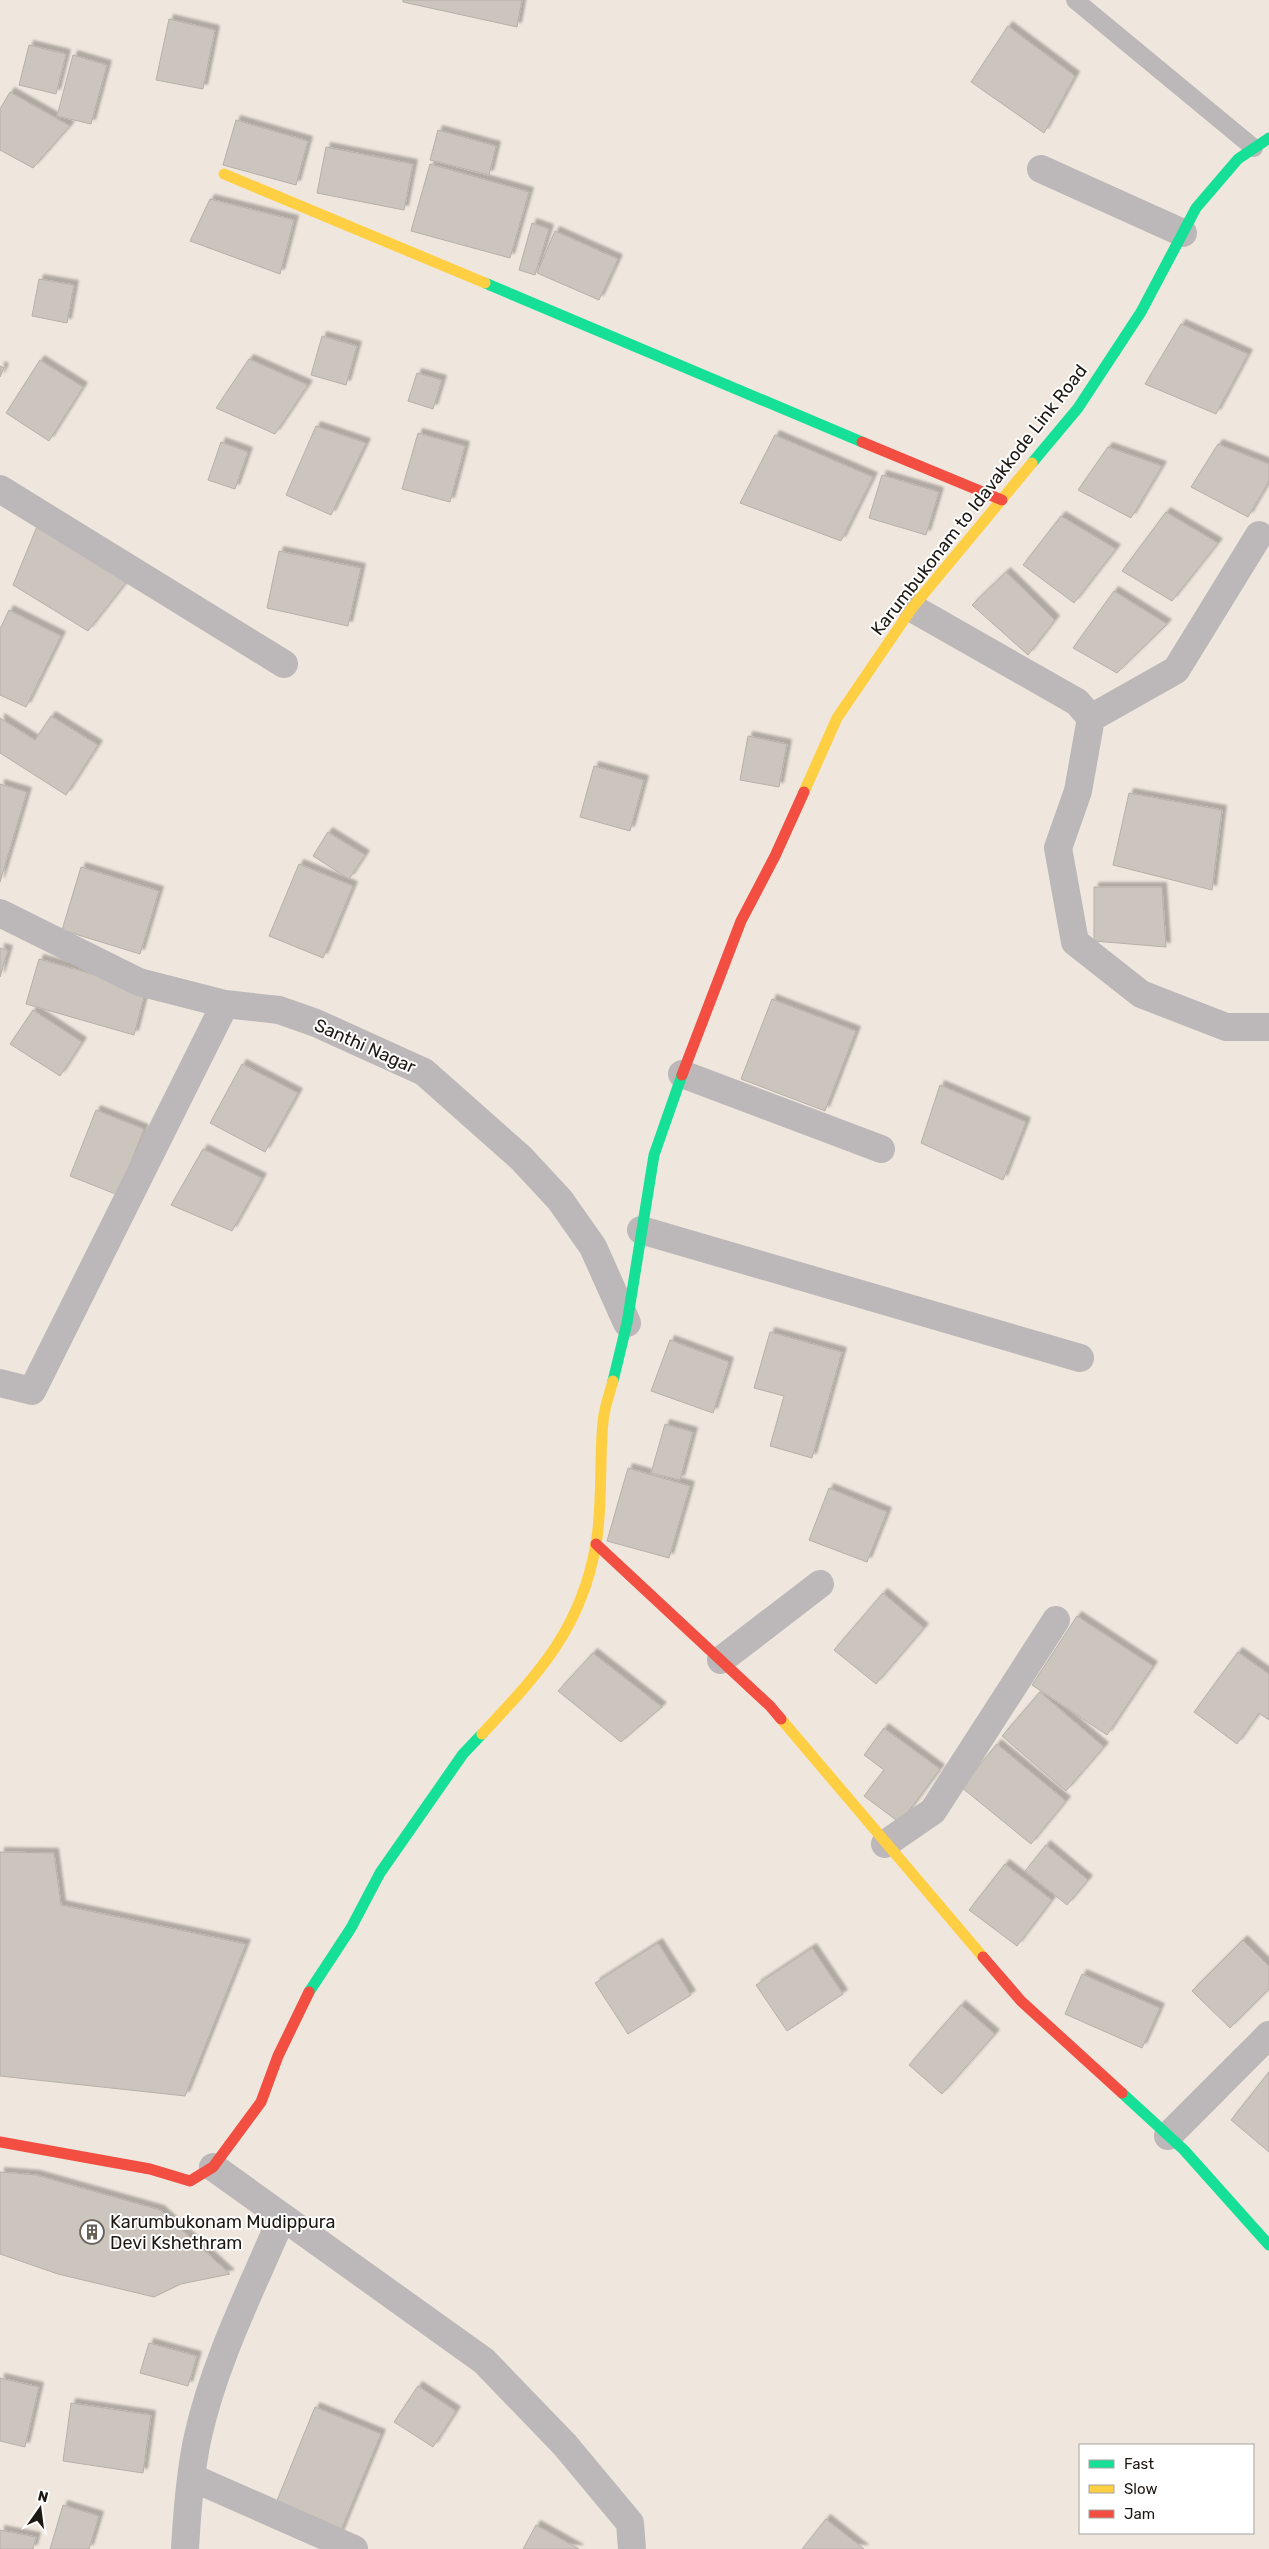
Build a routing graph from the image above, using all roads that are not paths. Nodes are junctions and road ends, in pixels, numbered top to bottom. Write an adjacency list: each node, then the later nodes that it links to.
1 (1075, 0): 3 (lane)
2 (1269, 138): 3 (street, Karumbukonam to Idavakkode Link Road)
3 (1254, 148): 6 (street, Karumbukonam to Idavakkode Link Road)
4 (1040, 169): 6 (street)
5 (224, 174): 8 (street)
6 (1183, 233): 8 (street, Karumbukonam to Idavakkode Link Road)
7 (0, 489): 11 (street)
8 (1002, 500): 10 (street, Karumbukonam to Idavakkode Link Road)
9 (1260, 535): 12 (street)
10 (912, 608): 12 (street); 16 (street, Karumbukonam to Idavakkode Link Road)
11 (284, 664)
12 (1091, 718): 15 (street)
13 (0, 913): 14 (street, Santhi Nagar)
14 (225, 1004): 19 (street, Santhi Nagar); 21 (street)
15 (1269, 1027)
16 (682, 1074): 17 (street); 18 (street, Karumbukonam to Idavakkode Link Road)
17 (881, 1149)
18 (640, 1230): 19 (street, Karumbukonam to Idavakkode Link Road); 20 (street)
19 (627, 1323): 22 (street, Karumbukonam to Idavakkode Link Road)
20 (1080, 1358)
21 (0, 1383)
22 (596, 1544): 25 (street); 30 (street, Karumbukonam to Idavakkode Link Road)
23 (820, 1584): 25 (street)
24 (1056, 1620): 26 (street)
25 (720, 1660): 26 (street)
26 (885, 1844): 28 (street)
27 (1269, 2035): 28 (street)
28 (1168, 2136): 32 (street)
29 (0, 2142): 30 (street, Karumbukonam to Idavakkode Link Road)
30 (213, 2167): 31 (street)
31 (282, 2217): 33 (street); 36 (street)
32 (1269, 2245)
33 (192, 2478): 34 (street); 35 (street)
34 (185, 2549)
35 (354, 2549)
36 (632, 2549)

